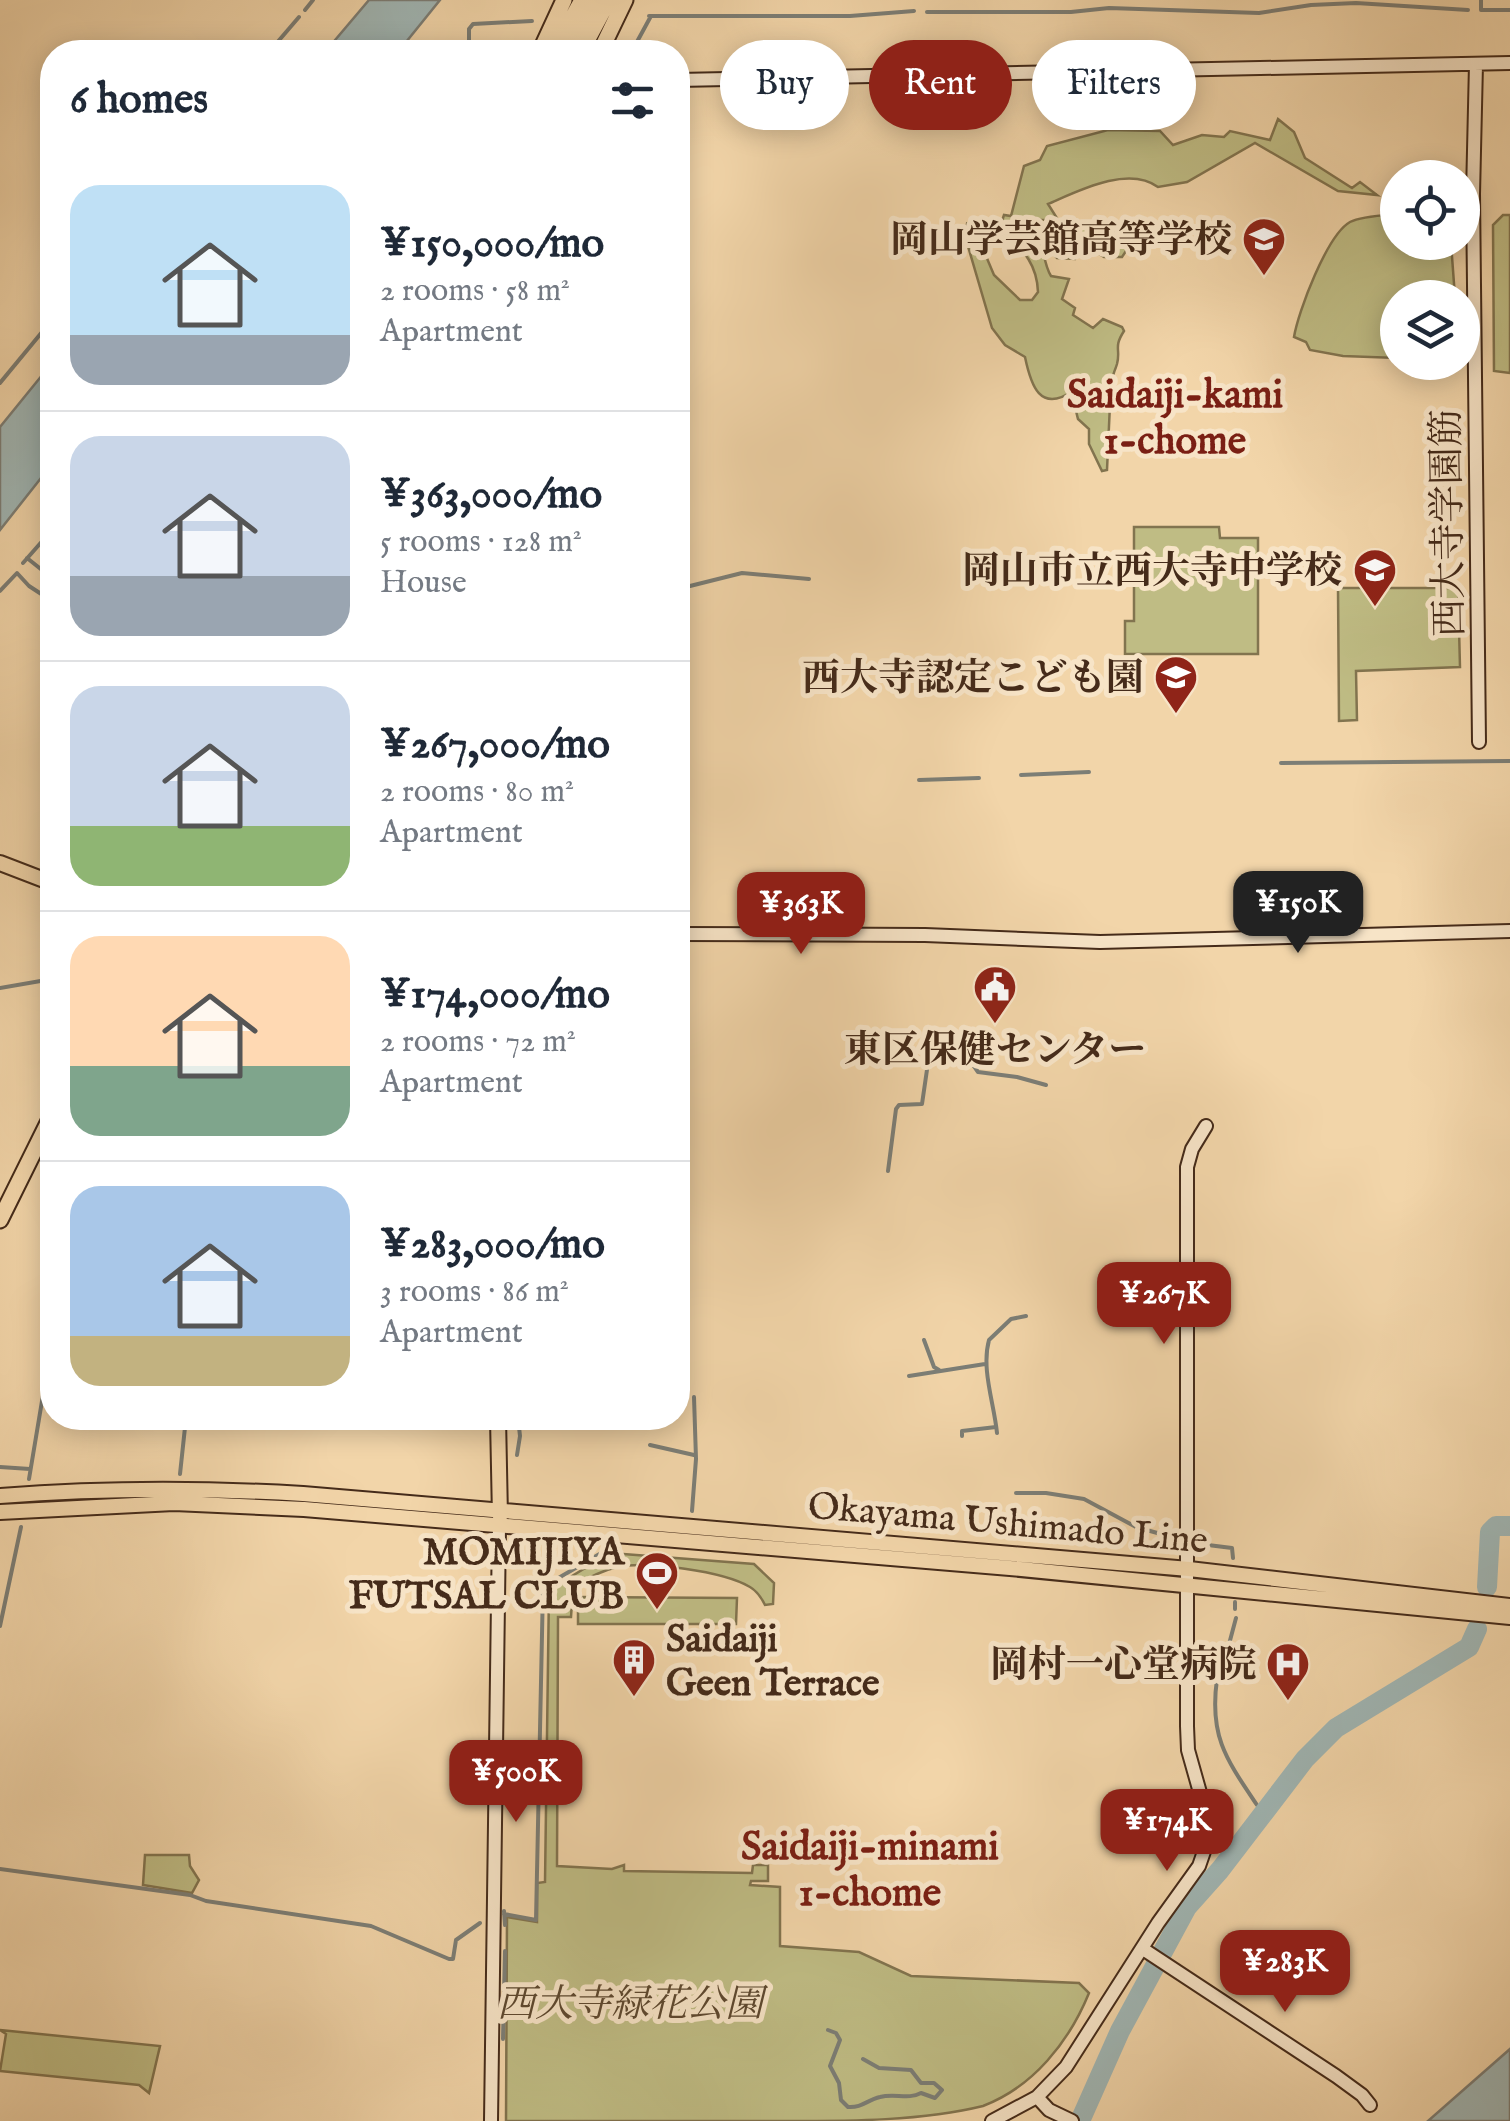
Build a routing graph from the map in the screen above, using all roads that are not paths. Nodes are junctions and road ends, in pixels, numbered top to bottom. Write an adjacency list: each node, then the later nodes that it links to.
1 (564, 0): 7 (highway)
2 (582, 0): 8 (highway)
3 (595, 0): 9 (highway)
4 (609, 0): 10 (highway)
5 (626, 0): 11 (highway)
6 (635, 0): 12 (highway)
7 (546, 40)
8 (560, 40)
9 (574, 40)
10 (587, 40)
11 (606, 40)
12 (615, 40)
13 (1510, 63): 14 (street)
14 (1476, 64): 15 (street); 16 (street, 西大寺学園筋)
15 (690, 80)
16 (1479, 742)
17 (0, 863): 18 (main road)
18 (40, 878)
19 (1510, 931): 20 (street)
20 (690, 934)
21 (1206, 1126): 29 (street)
22 (40, 1139): 23 (highway)
23 (0, 1220)
24 (498, 1430): 26 (main road)
25 (0, 1496): 26 (main road, Okayama Ushimado Line)
26 (500, 1511): 28 (main road); 29 (main road, Okayama Ushimado Line)
27 (0, 1512): 28 (main road, Okayama Ushimado Line)
28 (499, 1527): 30 (main road, Okayama Ushimado Line); 36 (street)
29 (1189, 1568): 30 (street); 31 (main road, Okayama Ushimado Line)
30 (1189, 1585): 32 (main road, Okayama Ushimado Line); 33 (street)
31 (1510, 1602)
32 (1510, 1617)
33 (1147, 1951): 34 (street); 35 (street)
34 (1037, 2097): 37 (street); 38 (street)
35 (1370, 2105)
36 (490, 2121)
37 (992, 2121)
38 (1072, 2121)

